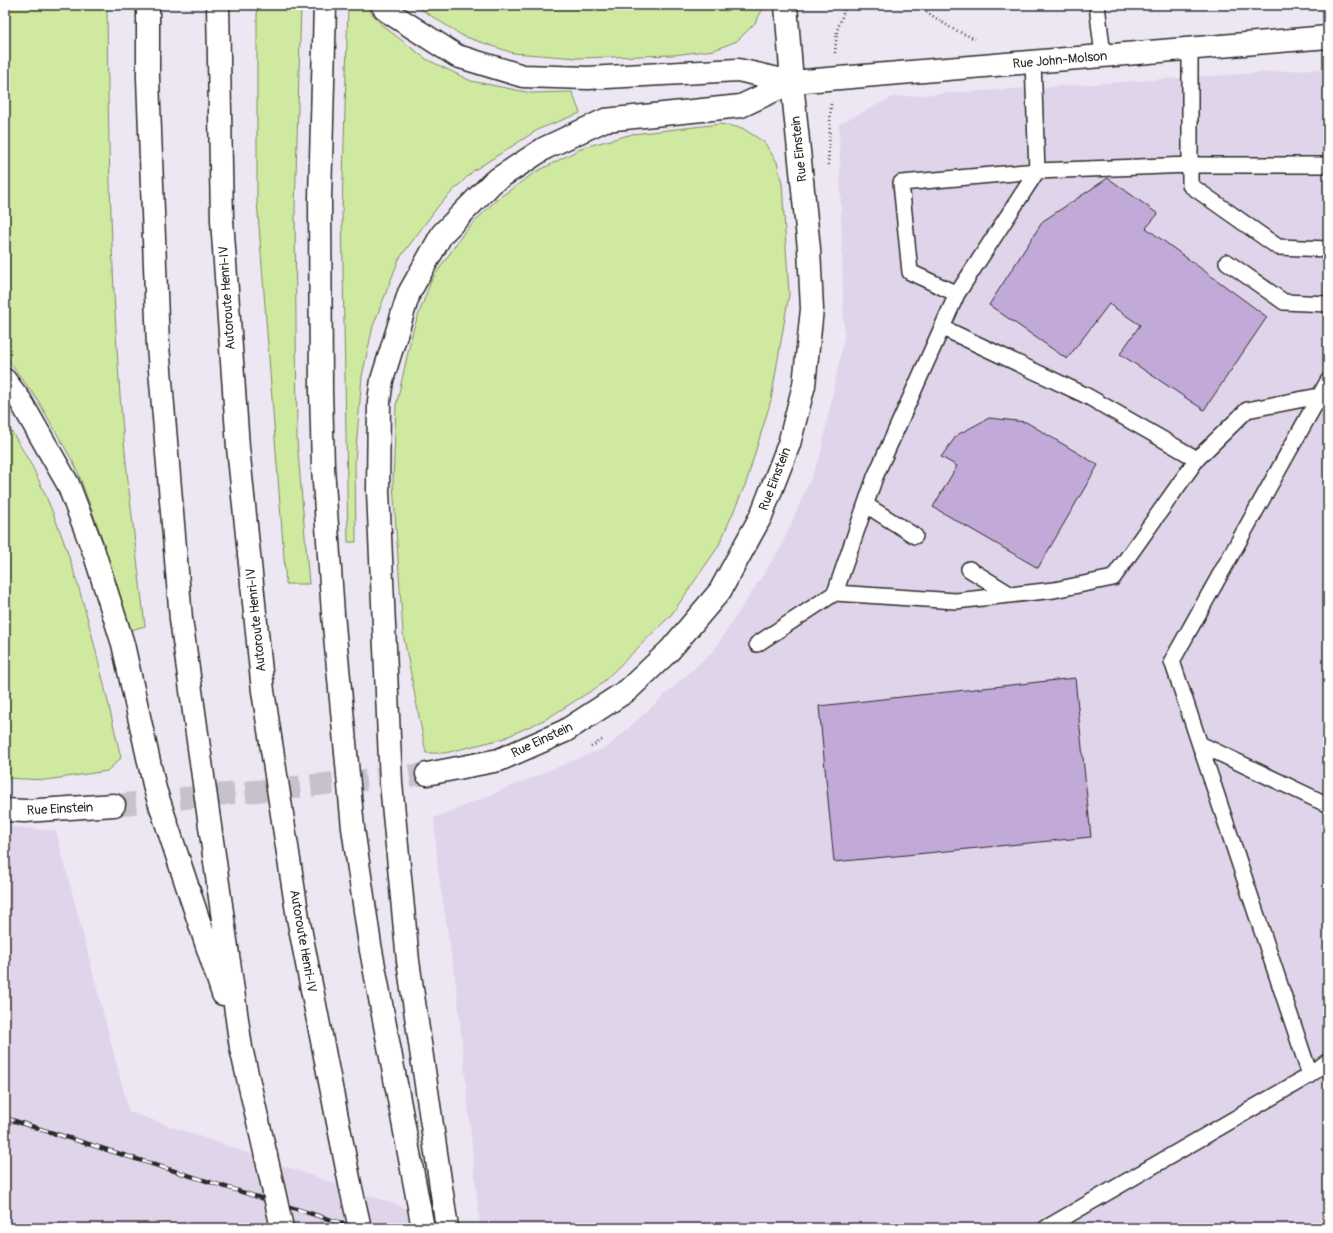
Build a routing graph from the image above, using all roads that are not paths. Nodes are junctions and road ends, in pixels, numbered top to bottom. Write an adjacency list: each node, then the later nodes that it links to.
1 (148, 5): 35 (main road)
2 (218, 5): 41 (main road, Autoroute Henri-IV)
3 (382, 5): 11 (main road)
4 (786, 5): 11 (main road, Rue Einstein)
5 (1097, 5): 9 (lane)
6 (325, 7): 38 (main road)
7 (1328, 37): 8 (main road, Rue John-Molson)
8 (1190, 49): 9 (main road, Rue John-Molson); 12 (lane)
9 (1103, 56): 10 (main road, Rue John-Molson)
10 (1033, 62): 11 (main road, Rue John-Molson); 14 (lane)
11 (792, 82): 31 (main road, Rue Einstein); 39 (main road)
12 (1190, 165): 13 (lane); 14 (lane); 15 (lane)
13 (1328, 165)
14 (1037, 171): 17 (lane); 17 (lane)
15 (1328, 249)
16 (1227, 262): 18 (lane)
17 (958, 294): 19 (lane)
18 (1328, 304)
19 (943, 328): 23 (lane); 24 (lane)
20 (5, 380): 35 (main road)
21 (1328, 381): 22 (lane)
22 (1318, 396): 23 (lane); 30 (lane)
23 (1198, 459): 28 (lane)
24 (866, 505): 25 (lane); 27 (lane)
25 (915, 536)
26 (969, 569): 28 (lane)
27 (835, 593): 28 (lane); 29 (lane)
28 (1011, 595)
29 (757, 644)
30 (1200, 744): 32 (lane); 37 (lane)
31 (427, 774)
32 (1328, 804)
33 (114, 805): 34 (main road, Rue Einstein)
34 (5, 810)
35 (241, 1048): 40 (main road, bridge)
36 (1328, 1060): 37 (lane)
37 (1310, 1075): 42 (lane)
38 (421, 1220)
39 (445, 1220)
40 (282, 1228)
41 (360, 1228)
42 (1046, 1228)

